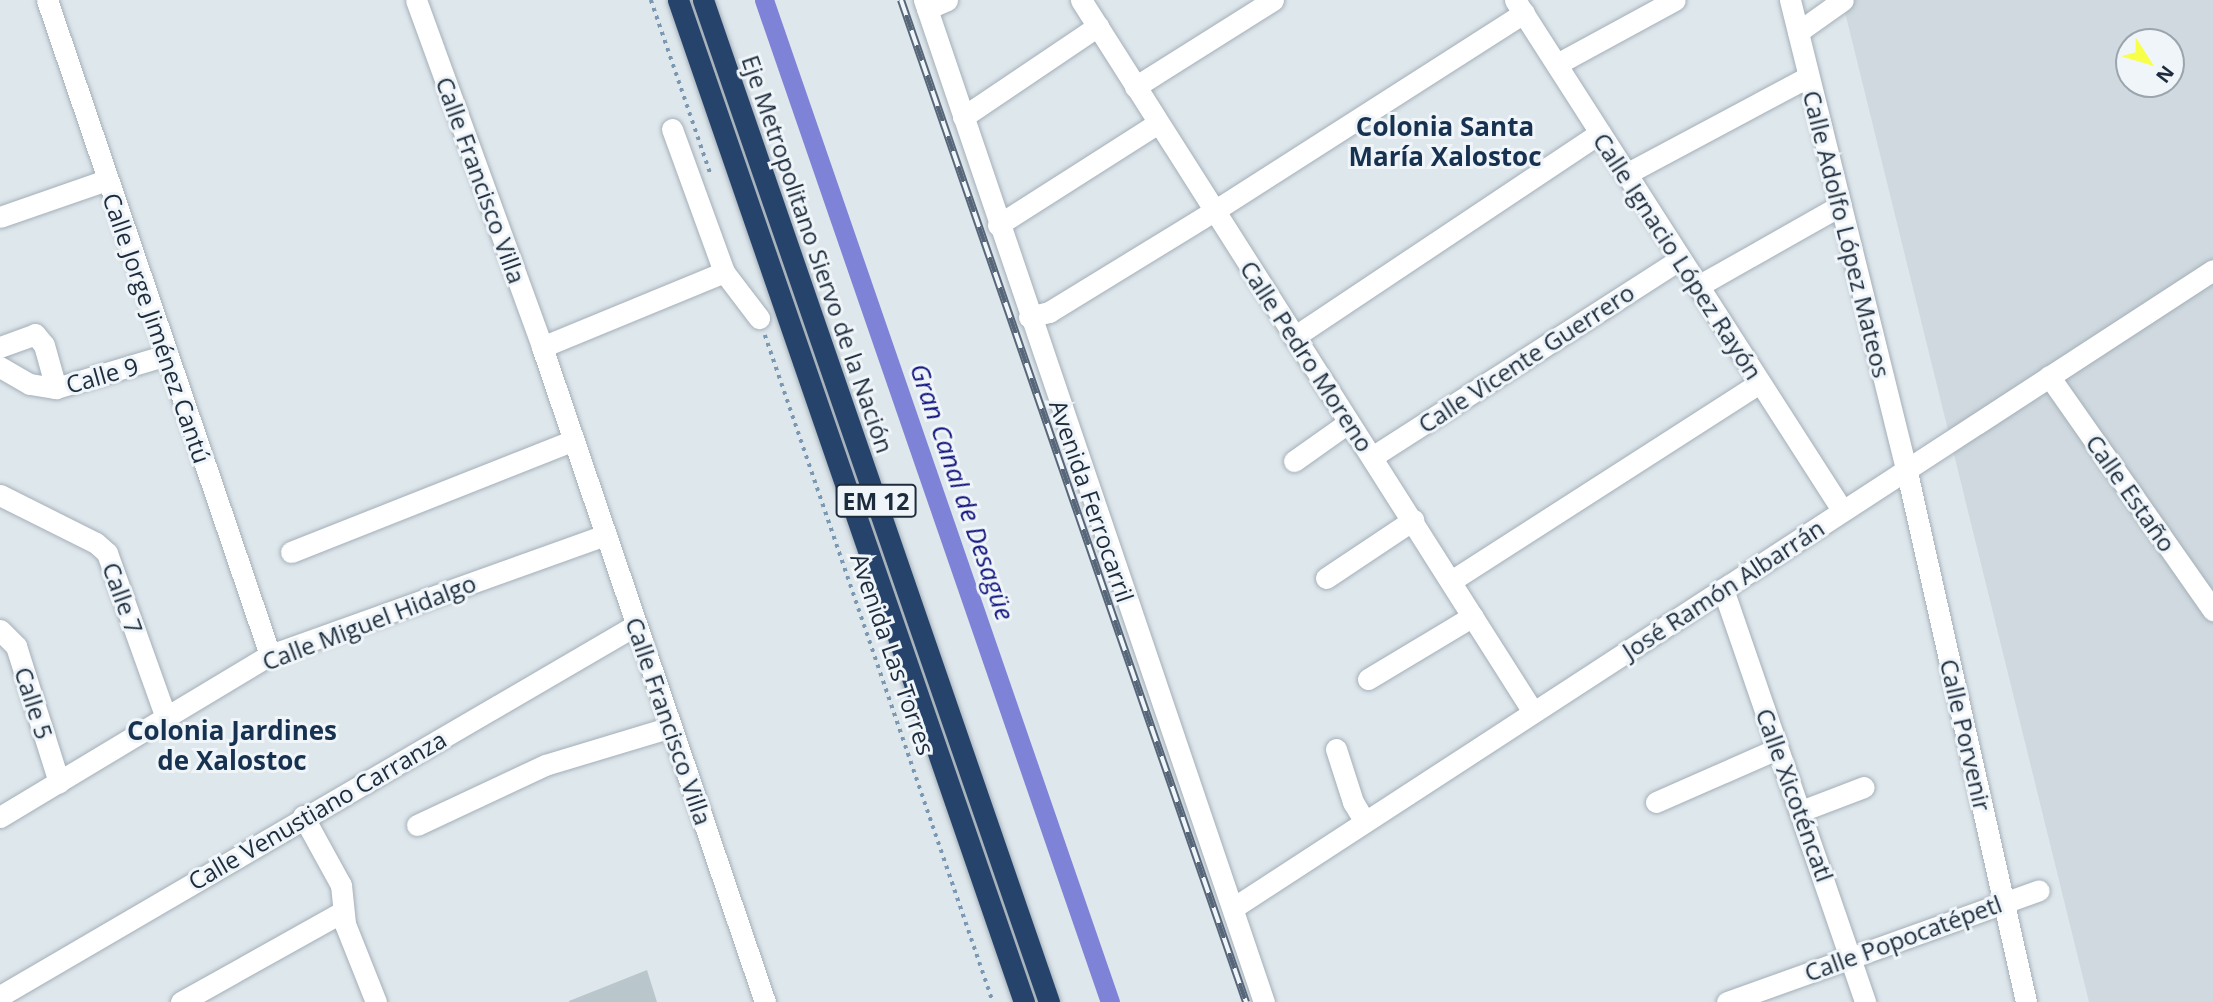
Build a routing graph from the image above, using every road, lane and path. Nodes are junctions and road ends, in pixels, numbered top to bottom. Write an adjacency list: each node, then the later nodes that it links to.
1 (47, 0): 25 (street, Calle Jorge Jiménez Cantú)
2 (416, 0): 38 (street, Calle Francisco Villa)
3 (651, 0): 24 (path)
4 (678, 0): 86 (highway, Eje Metropolitano Siervo de la Nación / EM 12)
5 (703, 0): 87 (highway, Eje Metropolitano Siervo de la Nación / EM 12)
6 (947, 0): 12 (street)
7 (1081, 0): 14 (street, Calle Pedro Moreno)
8 (1273, 0): 18 (street)
9 (1675, 0): 16 (street)
10 (1790, 0): 15 (street, Calle Adolfo López Mateos)
11 (1843, 0): 15 (street)
12 (925, 5): 19 (street, Avenida Ferrocarril)
13 (1520, 6): 16 (street, Calle Ignacio López Rayón); 27 (street)
14 (1098, 26): 18 (street, Calle Pedro Moreno); 19 (street)
15 (1798, 32): 17 (street, Calle Adolfo López Mateos)
16 (1557, 64): 22 (street, Calle Ignacio López Rayón)
17 (1808, 77): 23 (street); 26 (street, Calle Adolfo López Mateos)
18 (1135, 87): 20 (street, Calle Pedro Moreno)
19 (963, 117): 29 (street, Avenida Ferrocarril)
20 (1158, 123): 27 (street, Calle Pedro Moreno); 29 (street)
21 (672, 129): 32 (street)
22 (1600, 133): 23 (street, Calle Ignacio López Rayón); 36 (street)
23 (1626, 174): 30 (street, Calle Ignacio López Rayón)
24 (713, 179)
25 (106, 180): 28 (street); 39 (street, Calle Jorge Jiménez Cantú)
26 (1841, 205): 33 (street); 48 (street, Calle Adolfo López Mateos)
27 (1214, 211): 34 (street); 36 (street, Calle Pedro Moreno)
28 (0, 217)
29 (998, 225): 34 (street, Avenida Ferrocarril)
30 (1680, 259): 33 (street, Calle Ignacio López Rayón); 46 (street, Calle Vicente Guerrero)
31 (2213, 270): 41 (street, José Ramón Albarrán)
32 (724, 272): 35 (street); 38 (street)
33 (1698, 286): 42 (street, Calle Ignacio López Rayón)
34 (1029, 317): 78 (street, Avenida Ferrocarril)
35 (759, 318): 85 (path, Avenida Las Torres)
36 (1294, 337): 44 (street, Calle Pedro Moreno)
37 (0, 347): 43 (street)
38 (542, 347): 45 (street, Calle Francisco Villa)
39 (167, 355): 43 (street, Calle 9); 61 (street, Calle Jorge Jiménez Cantú)
40 (0, 366): 43 (street, Calle 9)
41 (2049, 376): 48 (street, José Ramón Albarrán); 57 (street, Calle Estaño)
42 (1759, 383): 50 (street, Calle Ignacio López Rayón); 55 (street)
43 (56, 388)
44 (1349, 422): 46 (street, Calle Pedro Moreno); 47 (street)
45 (572, 441): 52 (street, Calle Francisco Villa); 53 (street)
46 (1372, 457): 51 (street, Calle Pedro Moreno)
47 (1294, 461)
48 (1906, 468): 50 (street, José Ramón Albarrán); 77 (street, Calle Porvenir)
49 (0, 495): 64 (street, Calle 7)
50 (1842, 510): 56 (street, José Ramón Albarrán)
51 (1413, 520): 54 (street); 55 (street, Calle Pedro Moreno)
52 (603, 536): 59 (street, Calle Francisco Villa); 61 (street, Calle Miguel Hidalgo)
53 (292, 552)
54 (1326, 578)
55 (1451, 581): 58 (street, Calle Pedro Moreno)
56 (1723, 589): 63 (street, José Ramón Albarrán); 67 (street, Calle Xicoténcatl)
57 (2213, 610)
58 (1473, 616): 62 (street); 63 (street, Calle Pedro Moreno)
59 (636, 625): 65 (street, Calle Francisco Villa); 73 (street, Calle Venustiano Carranza)
60 (0, 630): 68 (street, Calle 5)
61 (270, 655): 64 (street, Calle Miguel Hidalgo)
62 (1368, 679)
63 (1534, 712): 74 (street, José Ramón Albarrán)
64 (166, 718): 68 (street, Calle Miguel Hidalgo)
65 (671, 727): 75 (street); 84 (street, Calle Francisco Villa)
66 (1336, 748): 74 (street)
67 (1777, 749): 70 (street); 71 (street, Calle Xicoténcatl)
68 (59, 782): 72 (street, Calle Miguel Hidalgo)
69 (1864, 787): 71 (street)
70 (1656, 802)
71 (1801, 811): 80 (street, Calle Xicoténcatl)
72 (0, 817)
73 (303, 817): 79 (street); 81 (street, Calle Venustiano Carranza)
74 (1365, 821): 78 (street, José Ramón Albarrán)
75 (417, 825)
76 (2039, 890): 77 (street, Calle Popocatépetl)
77 (2003, 902): 80 (street, Calle Popocatépetl); 91 (street, Calle Porvenir)
78 (1233, 908): 88 (street, Avenida Ferrocarril)
79 (342, 912): 82 (street); 83 (street)
80 (1850, 956): 89 (street, Calle Popocatépetl); 90 (street, Calle Xicoténcatl)
81 (0, 996)
82 (181, 1002)
83 (376, 1002)
84 (765, 1002)
85 (993, 1002)
86 (1024, 1002)
87 (1049, 1002)
88 (1264, 1002)
89 (1727, 1002)
90 (1865, 1002)
91 (2026, 1002)

